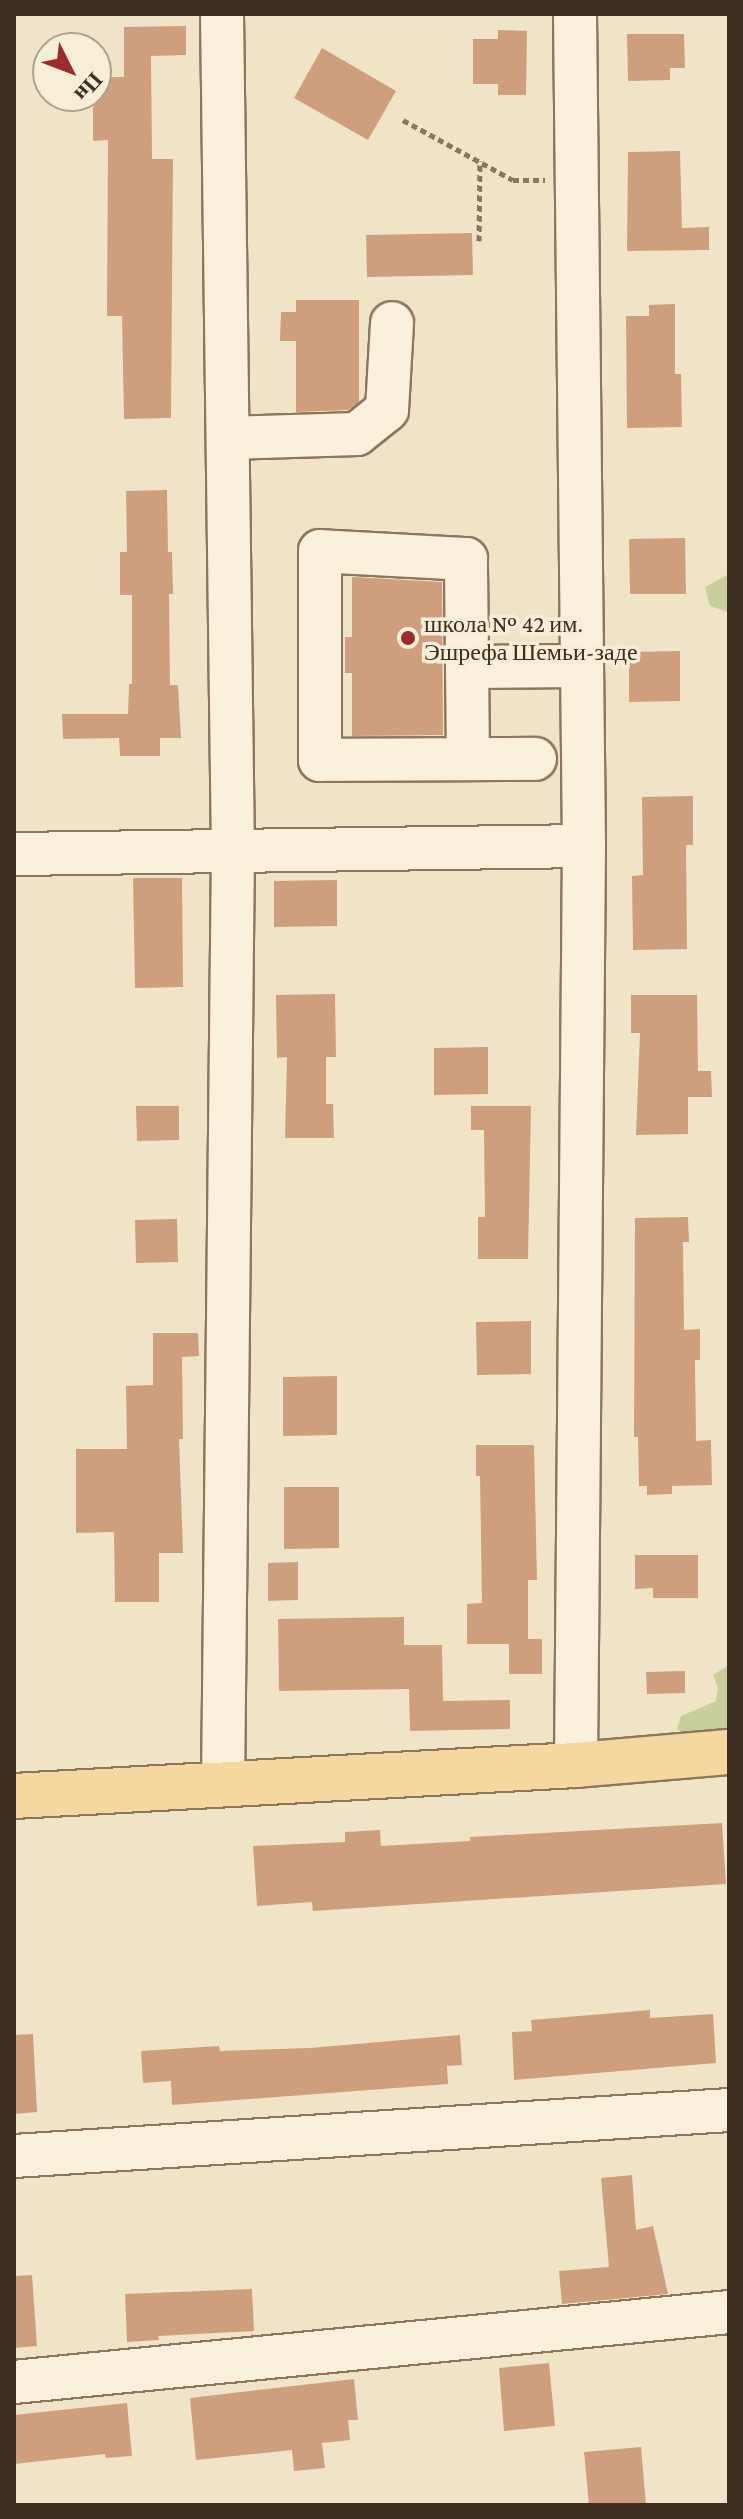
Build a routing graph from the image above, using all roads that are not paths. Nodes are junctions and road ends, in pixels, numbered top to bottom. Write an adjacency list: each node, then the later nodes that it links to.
1 (222, 14): 4 (street)
2 (575, 14): 5 (street)
3 (392, 323): 4 (street)
4 (228, 438): 10 (street)
5 (582, 666): 6 (street); 9 (street)
6 (468, 667): 7 (street); 7 (street)
7 (468, 759): 8 (street)
8 (535, 759)
9 (584, 846): 10 (street); 13 (street)
10 (233, 849): 11 (street); 14 (street)
11 (14, 854)
12 (729, 1752): 13 (main road)
13 (576, 1765): 14 (main road)
14 (223, 1784): 15 (main road)
15 (14, 1796)
16 (729, 2110): 17 (street)
17 (14, 2156)
18 (729, 2312): 19 (street)
19 (14, 2382)

